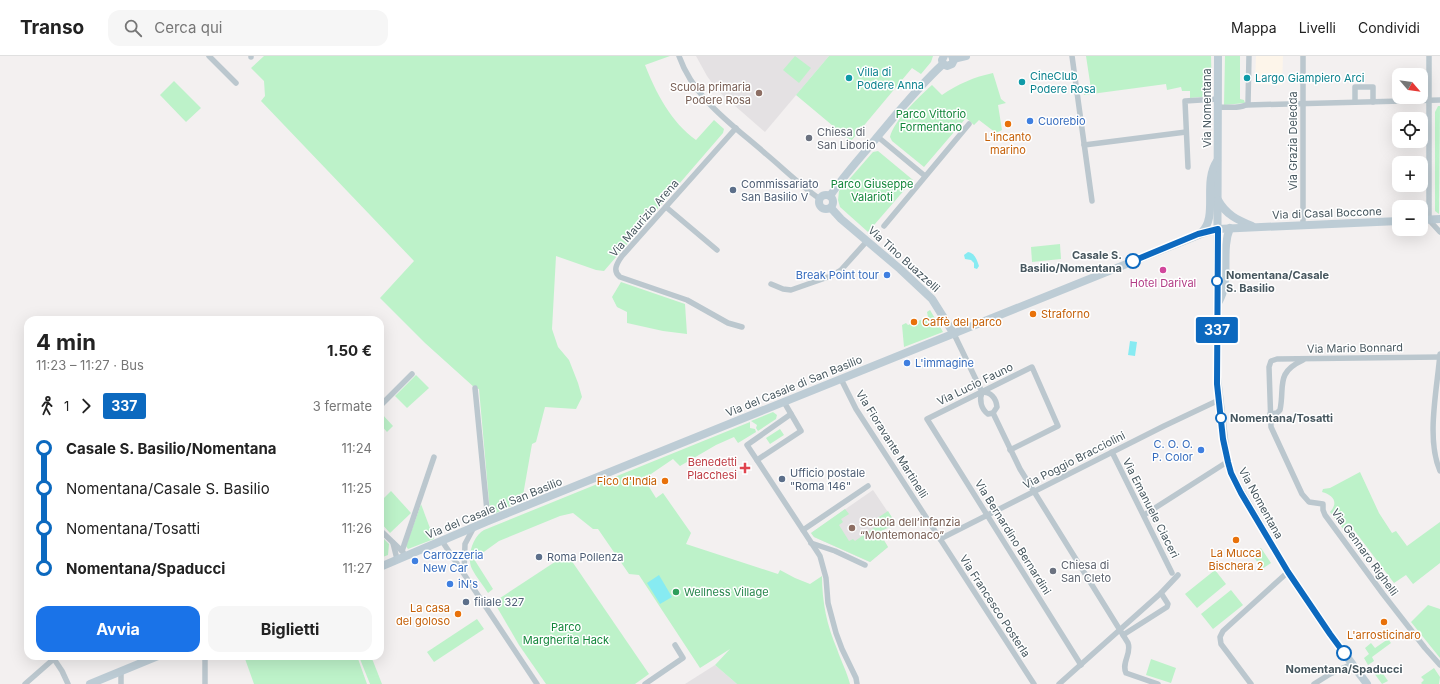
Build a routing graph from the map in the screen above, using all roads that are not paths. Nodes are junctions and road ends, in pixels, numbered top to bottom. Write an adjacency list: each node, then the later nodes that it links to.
1 (209, 56): 11 (street)
2 (679, 56): 20 (street)
3 (966, 56): 9 (street)
4 (1072, 56): 23 (street)
5 (1218, 56): 16 (street, Via Nomentana)
6 (1248, 56): 17 (street)
7 (1303, 56): 18 (street, Via Grazia Deledda)
8 (1429, 56): 13 (street)
9 (953, 57): 10 (street)
10 (944, 60): 22 (street)
11 (236, 83)
12 (1440, 100): 13 (street)
13 (1430, 101): 15 (street); 30 (street)
14 (1355, 102): 15 (street); 15 (street); 18 (street)
15 (1373, 102)
16 (1217, 103): 17 (street); 21 (street); 24 (street, Via Nomentana)
17 (1247, 104): 18 (street)
18 (1303, 104): 38 (street, Via Grazia Deledda)
19 (969, 124): 26 (street)
20 (736, 128): 28 (street); 32 (street, Via Maurizio Arena)
21 (1186, 132): 23 (street); 25 (street)
22 (878, 137): 26 (street); 27 (street)
23 (1084, 145): 31 (street)
24 (1217, 160): 29 (street, Via Nomentana); 44 (street, Via Nomentana)
25 (1188, 166)
26 (925, 176): 39 (street)
27 (830, 196): 28 (street); 33 (street)
28 (820, 199): 33 (street)
29 (1217, 200): 40 (street, Via di Casal Boccone); 42 (street, Via Nomentana)
30 (1428, 200)
31 (1092, 201)
32 (666, 206): 46 (street); 49 (street, Via Maurizio Arena)
33 (831, 208): 45 (street, Via Tino Buazzelli)
34 (1428, 220): 35 (street)
35 (1440, 220)
36 (1392, 221): 38 (street, Via di Casal Boccone)
37 (1428, 222): 43 (street)
38 (1304, 225): 40 (street, Via di Casal Boccone)
39 (884, 226)
40 (1255, 227): 41 (street, Via di Casal Boccone)
41 (1230, 228): 42 (street, Via di Casal Boccone); 48 (street, Via Nomentana)
42 (1218, 229): 44 (street, Via del Casale di San Basilio); 48 (street, Via Nomentana)
43 (1440, 232)
44 (1201, 234): 50 (street, Via del Casale di San Basilio)
45 (867, 240): 47 (street); 50 (street, Via Tino Buazzelli)
46 (717, 250)
47 (771, 284)
48 (1217, 304): 59 (street, Via Nomentana)
49 (742, 327)
50 (954, 334): 56 (street, Via del Casale di San Basilio); 58 (street)
51 (1440, 354): 52 (street)
52 (1440, 357): 53 (street, Via Mario Bonnard); 71 (street)
53 (1306, 358): 54 (street, Via Mario Bonnard); 64 (street)
54 (1271, 361): 64 (street, Via Gennaro Righelli)
55 (412, 374): 60 (street)
56 (841, 379): 61 (street, Via del Casale di San Basilio); 80 (street, Via Fioravante Martinelli)
57 (475, 388): 76 (street)
58 (982, 392): 62 (street); 62 (street); 65 (street, Via Lucio Fauno); 66 (street, Via Lucio Fauno)
59 (1219, 400): 67 (street, Via Poggio Bracciolini); 70 (street, Via Nomentana)
60 (384, 402)
61 (784, 402): 63 (street); 76 (street, Via del Casale di San Basilio)
62 (993, 413): 66 (street)
63 (791, 414): 69 (street); 69 (street)
64 (1270, 414): 100 (street, Via Gennaro Righelli)
65 (927, 419): 74 (street, Via Bernardino Bernardini)
66 (1010, 450): 73 (street)
67 (1112, 452): 73 (street, Via Poggio Bracciolini); 75 (street, Via Emanuele Ciaceri)
68 (434, 457): 84 (street)
69 (757, 460): 78 (street)
70 (1228, 462): 75 (street); 88 (street, Via Nomentana)
71 (1440, 471)
72 (868, 486): 78 (street)
73 (1033, 492): 74 (street, Via Poggio Bracciolini); 91 (street)
74 (988, 515): 80 (street, Via Poggio Bracciolini); 99 (street, Via Bernardino Bernardini)
75 (1144, 515): 90 (street, Via Emanuele Ciaceri)
76 (488, 521): 77 (street, Via del Casale di San Basilio)
77 (475, 527): 81 (street, Via del Casale di San Basilio); 89 (street)
78 (802, 530): 83 (street)
79 (384, 534): 82 (street)
80 (940, 539): 111 (street, Via Francesco Posterla)
81 (442, 541): 84 (street, Via del Casale di San Basilio); 89 (street)
82 (393, 543): 84 (street); 85 (street)
83 (811, 543): 87 (street); 110 (street)
84 (404, 553): 85 (street, Via del Casale di San Basilio)
85 (397, 559): 86 (street, Via del Casale di San Basilio)
86 (384, 565)
87 (865, 565)
88 (1288, 572): 98 (street, Via Nomentana); 114 (street)
89 (464, 573): 108 (street)
90 (1161, 593): 91 (street); 91 (street)
91 (1122, 632): 99 (street); 113 (street)
92 (675, 645): 109 (street)
93 (52, 660): 103 (street)
94 (56, 660): 104 (street)
95 (149, 660): 102 (street)
96 (205, 660): 101 (street)
97 (207, 660): 101 (street)
98 (1352, 664): 115 (street); 116 (street, Via Nomentana)
99 (1081, 665): 112 (street)
100 (1440, 665)
101 (206, 668): 107 (street)
102 (121, 672): 105 (street); 106 (street)
103 (25, 684)
104 (68, 684)
105 (90, 684)
106 (121, 684)
107 (205, 684)
108 (537, 684)
109 (645, 684)
110 (857, 684)
111 (1034, 684)
112 (1059, 684)
113 (1158, 684)
114 (1251, 684)
115 (1314, 684)
116 (1367, 684)

